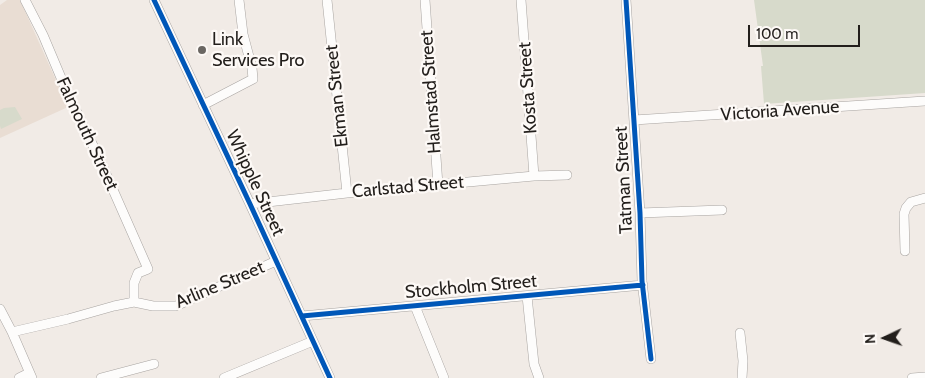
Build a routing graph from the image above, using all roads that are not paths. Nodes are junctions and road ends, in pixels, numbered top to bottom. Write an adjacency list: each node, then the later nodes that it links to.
1 (25, 0): 23 (street, Falmouth Street)
2 (154, 0): 9 (street, Whipple Street)
3 (239, 0): 9 (street)
4 (328, 0): 14 (street, Ekman Street)
5 (425, 0): 13 (street, Halmstad Street)
6 (521, 0): 12 (street, Kosta Street)
7 (626, 0): 10 (street, Tatman Street)
8 (925, 101): 10 (street, Victoria Avenue)
9 (203, 104): 16 (street, Whipple Street)
10 (634, 120): 18 (street, Tatman Street)
11 (567, 175): 12 (street, Carlstad Street)
12 (534, 176): 13 (street, Carlstad Street)
13 (438, 185): 14 (street, Carlstad Street)
14 (347, 193): 16 (street, Carlstad Street)
15 (925, 198): 19 (street)
16 (250, 204): 20 (street, Whipple Street)
17 (722, 210): 18 (street)
18 (640, 213): 21 (street, Tatman Street)
19 (905, 251)
20 (276, 261): 23 (street, Arline Street); 26 (street, Whipple Street)
21 (643, 285): 22 (street, Stockholm Street); 30 (street, Tatman Street)
22 (527, 296): 24 (street, Stockholm Street); 39 (street)
23 (134, 302): 27 (street)
24 (415, 306): 26 (street, Stockholm Street); 38 (street)
25 (0, 309): 27 (street)
26 (302, 316): 29 (street, Whipple Street)
27 (12, 332): 32 (street)
28 (740, 333): 40 (street)
29 (313, 341): 36 (street); 37 (street, Whipple Street)
30 (651, 359)
31 (154, 364): 35 (street)
32 (31, 375): 34 (street)
33 (925, 377): 41 (street)
34 (19, 378)
35 (101, 378)
36 (224, 378)
37 (330, 378)
38 (444, 378)
39 (539, 378)
40 (742, 378)
41 (912, 378)

